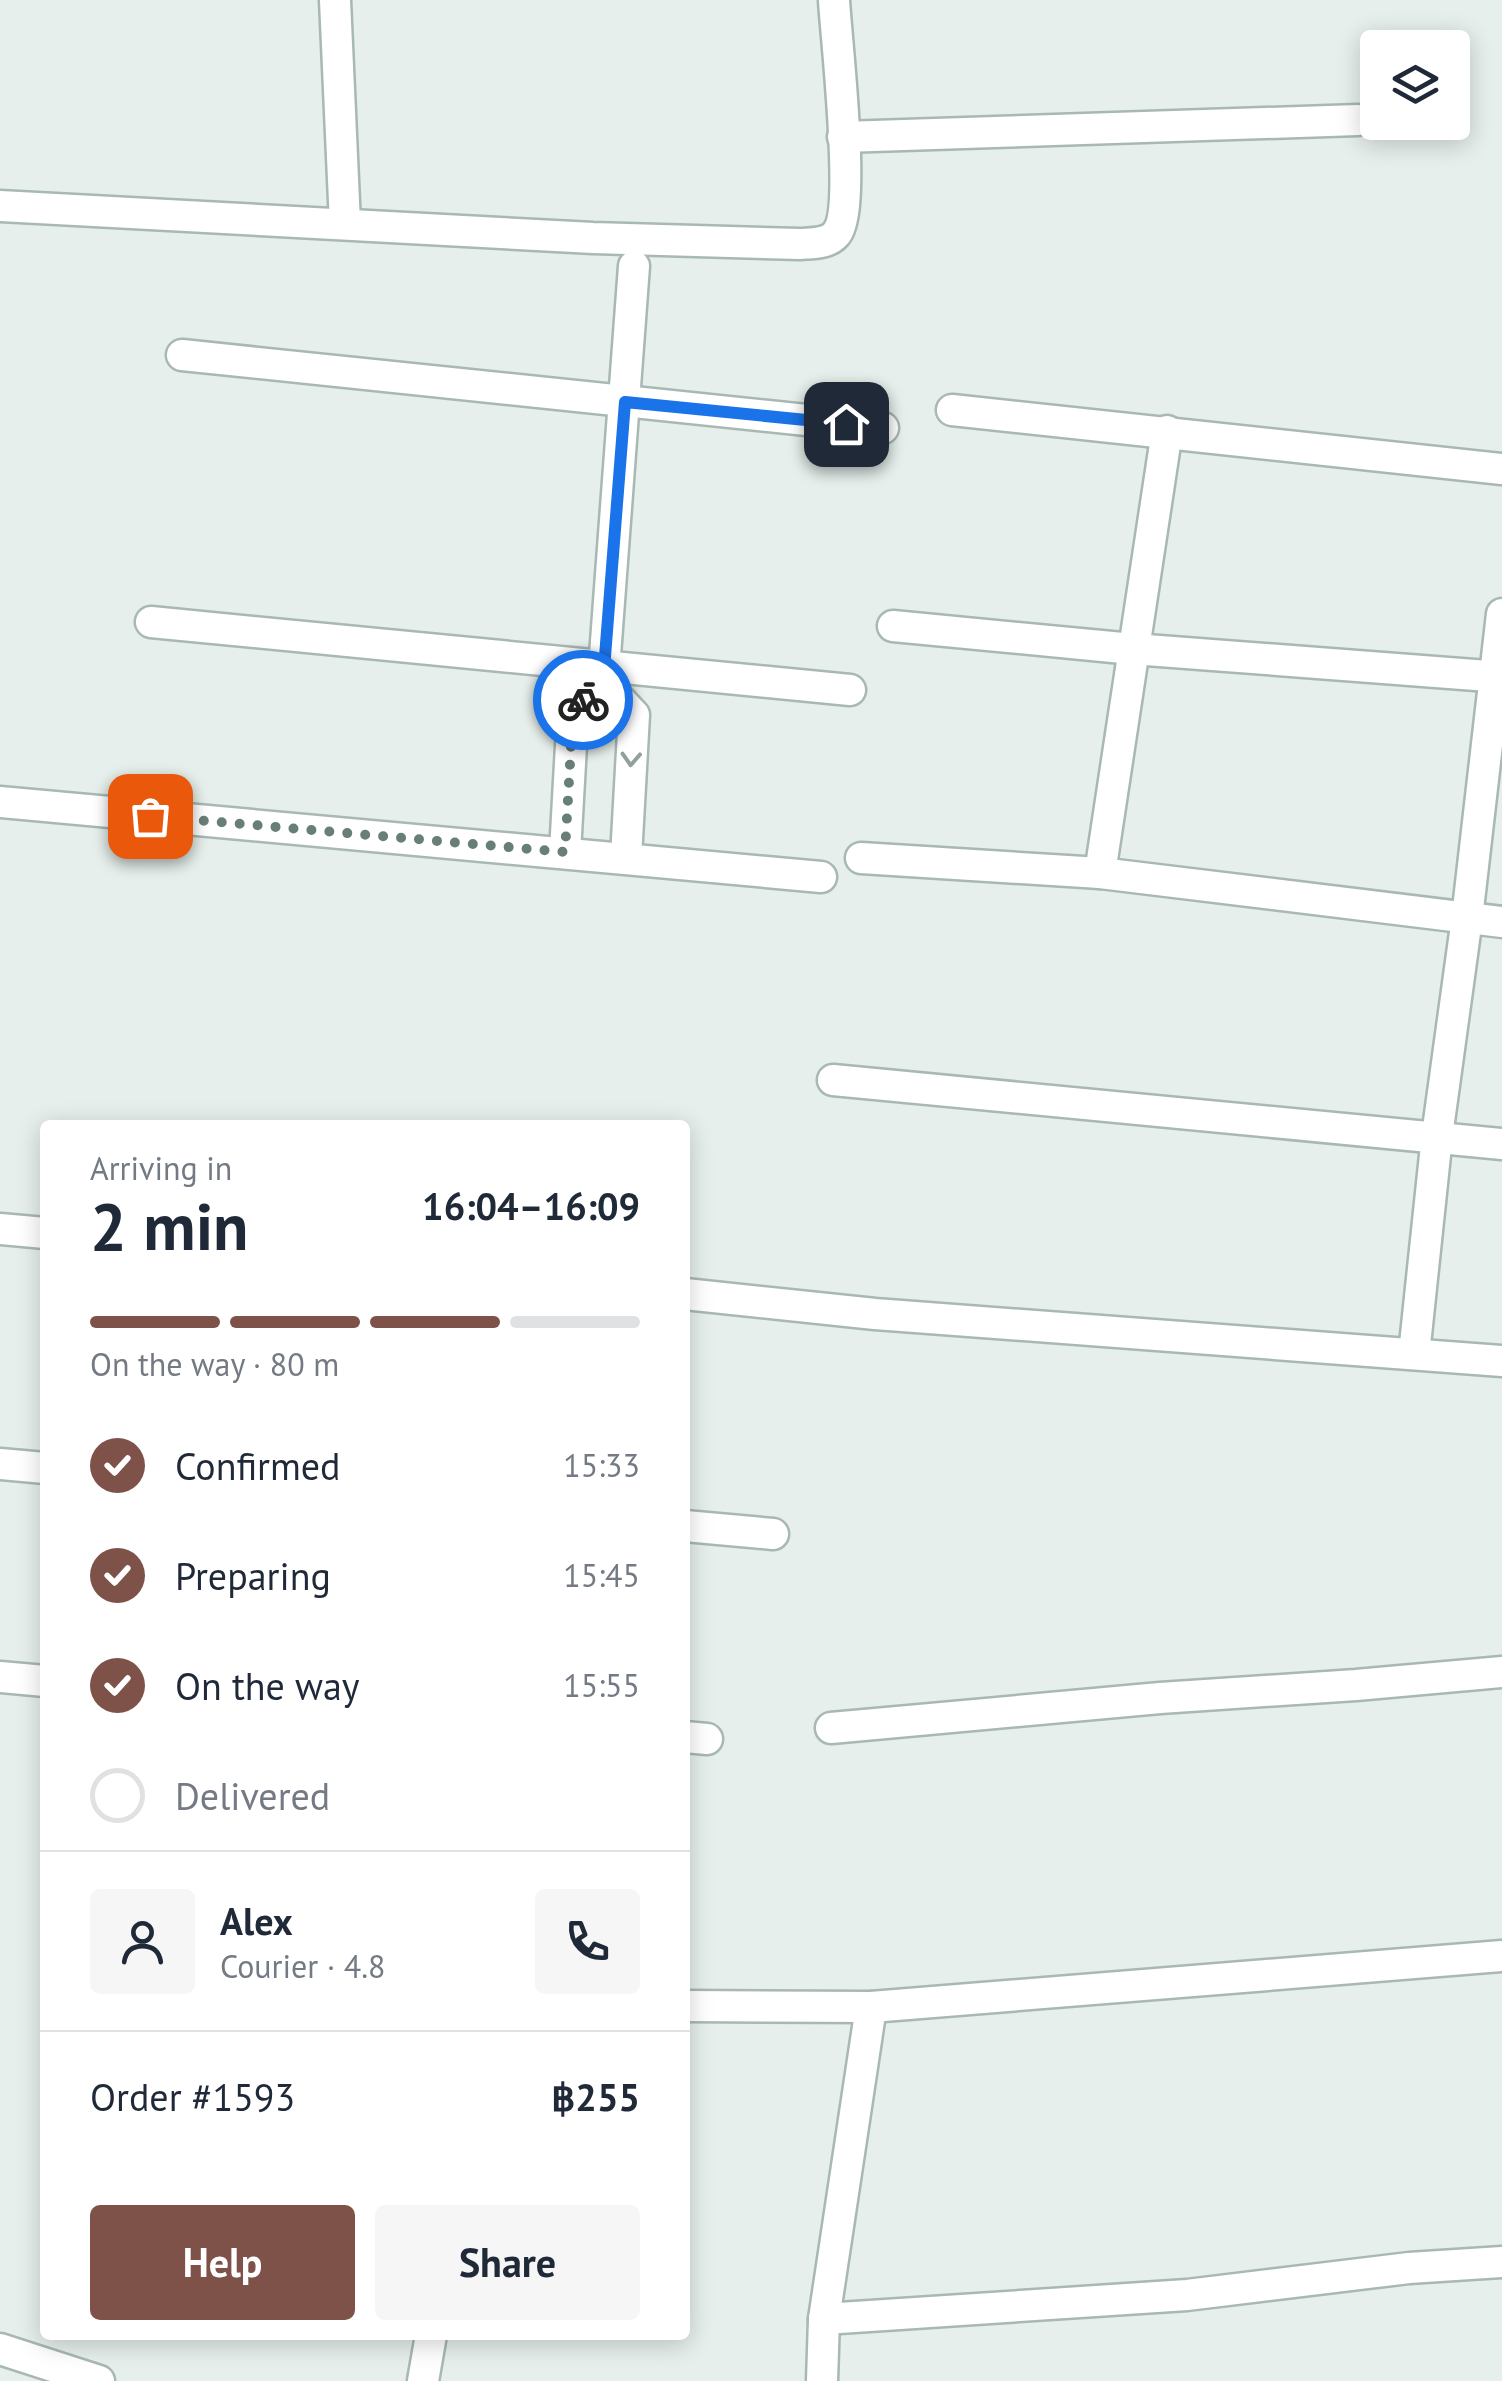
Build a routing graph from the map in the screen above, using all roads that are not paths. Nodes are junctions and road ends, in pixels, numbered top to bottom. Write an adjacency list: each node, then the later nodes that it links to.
1 (335, 0): 6 (street)
2 (834, 0): 4 (street)
3 (1358, 120): 4 (street)
4 (843, 136): 6 (street)
5 (0, 206): 6 (street)
6 (345, 224)
7 (634, 266): 9 (street)
8 (182, 355): 9 (street)
9 (625, 402): 11 (street); 18 (street)
10 (952, 410): 12 (street)
11 (882, 428)
12 (1166, 431): 13 (street); 17 (street)
13 (1502, 468)
14 (1502, 614): 19 (street)
15 (151, 622): 18 (street)
16 (893, 626): 17 (street)
17 (1133, 649): 19 (street); 25 (street)
18 (604, 674): 20 (street); 22 (street); 23 (street, one-way to 23)
19 (1498, 676): 27 (street)
20 (850, 690)
21 (0, 802): 22 (street)
22 (565, 852): 23 (street)
23 (626, 857): 26 (street)
24 (862, 858): 25 (street)
25 (1100, 874): 27 (street)
26 (821, 877)
27 (1467, 918): 28 (street); 30 (street)
28 (1502, 922)
29 (833, 1080): 30 (street)
30 (1437, 1136): 31 (street); 35 (street)
31 (1502, 1144)
32 (0, 1229): 33 (street)
33 (40, 1233)
34 (690, 1295): 35 (street)
35 (1414, 1354): 36 (street)
36 (1502, 1361)
37 (0, 1464): 38 (street)
38 (40, 1468)
39 (690, 1526): 40 (street)
40 (774, 1534)
41 (1502, 1672): 44 (street)
42 (0, 1677): 43 (street)
43 (40, 1681)
44 (831, 1728)
45 (1502, 1956): 47 (street)
46 (690, 2006): 47 (street)
47 (871, 2007): 49 (street)
48 (1502, 2262): 49 (street)
49 (824, 2318): 54 (street)
50 (430, 2340): 53 (street)
51 (0, 2349): 52 (street)
52 (98, 2381)
53 (423, 2381)
54 (822, 2381)

